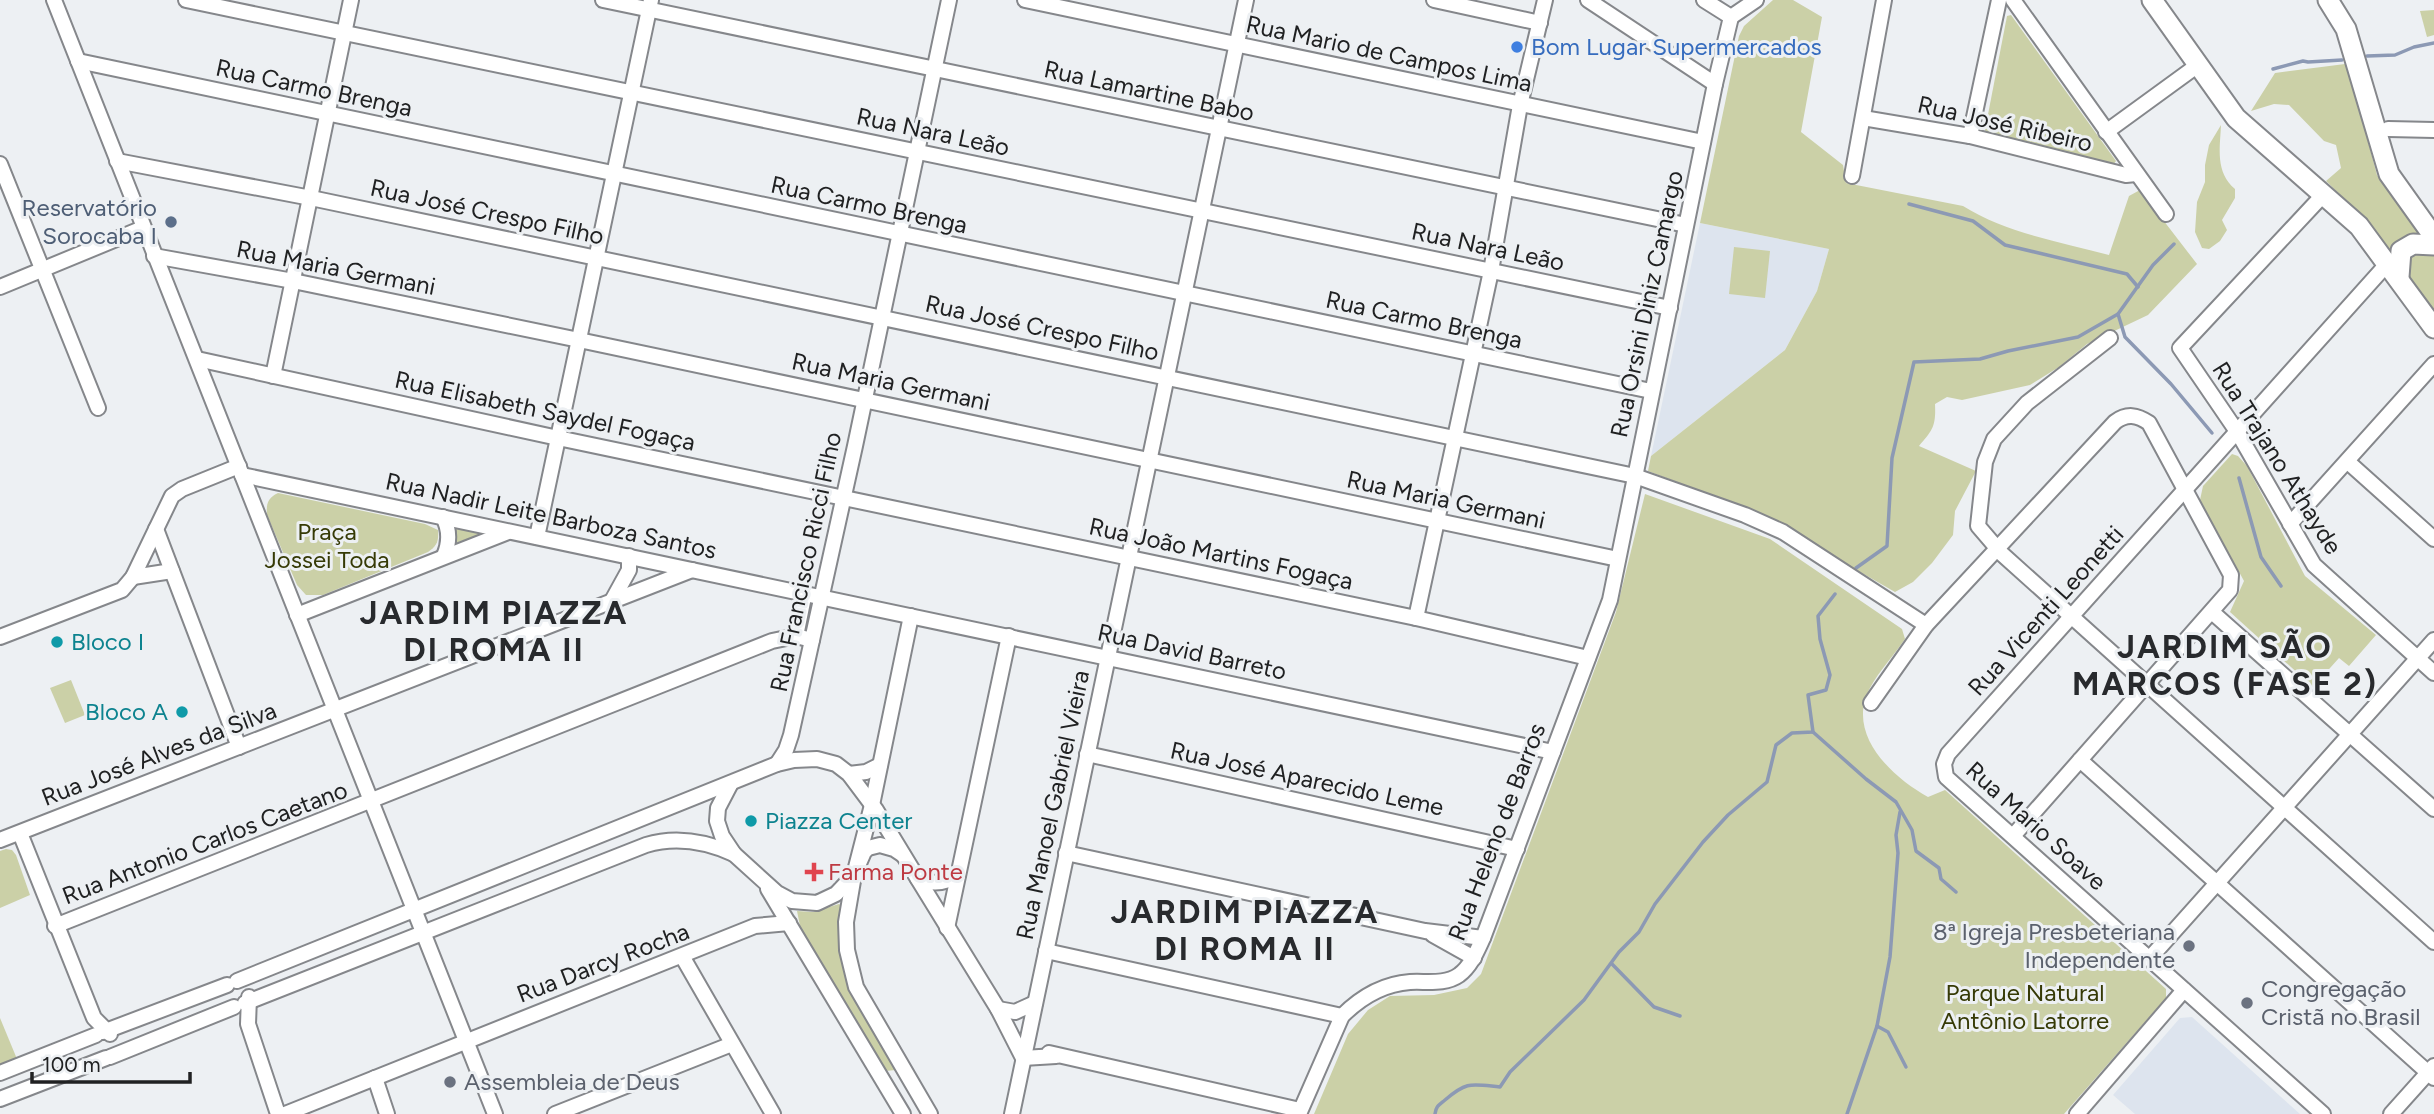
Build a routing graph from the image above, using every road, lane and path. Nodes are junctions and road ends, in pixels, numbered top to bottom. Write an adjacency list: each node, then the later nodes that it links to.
1 (54, 0): 23 (street)
2 (186, 0): 21 (street, Rua Nara Leão)
3 (351, 0): 21 (street)
4 (603, 0): 18 (street, Rua Lamartine Babo)
5 (949, 0): 25 (street, Rua Francisco Ricci Filho)
6 (1025, 0): 22 (street, Rua Mario de Campos Lima)
7 (1246, 0): 22 (street, Rua Manoel Gabriel Vieira)
8 (1434, 0): 20 (street)
9 (1545, 0): 20 (street)
10 (1588, 0): 26 (street)
11 (1704, 0): 19 (street)
12 (1756, 0): 19 (street)
13 (1884, 0): 30 (street)
14 (1999, 0): 35 (street)
15 (2012, 0): 33 (street)
16 (2152, 0): 24 (main road)
17 (2328, 0): 34 (main road)
18 (650, 5): 25 (street, Rua Lamartine Babo); 27 (street)
19 (1731, 18): 26 (street, Rua Orsini Diniz Camargo)
20 (1540, 23): 28 (street)
21 (344, 32): 27 (street, Rua Nara Leão); 29 (street)
22 (1237, 45): 28 (street, Rua Mario de Campos Lima); 31 (street, Rua Manoel Gabriel Vieira)
23 (78, 61): 29 (street, Rua Carmo Brenga); 39 (street)
24 (2198, 65): 33 (street); 45 (main road)
25 (935, 69): 31 (street, Rua Lamartine Babo); 38 (street, Rua Francisco Ricci Filho)
26 (1715, 84): 36 (street, Rua Orsini Diniz Camargo)
27 (631, 92): 38 (street, Rua Nara Leão); 42 (street)
28 (1520, 105): 36 (street, Rua Mario de Campos Lima); 44 (street)
29 (328, 114): 42 (street, Rua Carmo Brenga); 46 (street)
30 (1863, 118): 35 (street, Rua José Ribeiro); 43 (street)
31 (1219, 129): 44 (street, Rua Lamartine Babo); 47 (street, Rua Manoel Gabriel Vieira)
32 (2431, 130): 34 (street); 37 (street)
33 (2106, 132): 41 (street)
34 (2383, 134): 52 (main road)
35 (1970, 136): 41 (street, Rua José Ribeiro)
36 (1703, 142): 49 (street, Rua Orsini Diniz Camargo)
37 (2434, 146)
38 (917, 152): 47 (street, Rua Nara Leão); 51 (street, Rua Francisco Ricci Filho)
39 (117, 161): 46 (street, Rua José Crespo Filho); 50 (street)
40 (0, 164): 57 (street)
41 (2136, 174): 48 (street)
42 (615, 175): 51 (street, Rua Carmo Brenga); 55 (street)
43 (1852, 176)
44 (1507, 188): 49 (street, Rua Lamartine Babo); 58 (street)
45 (2324, 194): 56 (main road); 77 (street, Rua Trajano Athayde)
46 (311, 198): 55 (street, Rua José Crespo Filho); 59 (street)
47 (1202, 211): 58 (street, Rua Nara Leão); 61 (street, Rua Manoel Gabriel Vieira)
48 (2166, 214)
49 (1686, 225): 62 (street, Rua Orsini Diniz Camargo)
50 (143, 228): 54 (street); 57 (street)
51 (900, 234): 61 (street, Rua Carmo Brenga); 63 (street, Rua Francisco Ricci Filho)
52 (2434, 237)
53 (2434, 245): 56 (main road)
54 (154, 257): 59 (street, Rua Maria Germani); 68 (street)
55 (597, 258): 63 (street, Rua José Crespo Filho); 66 (street)
56 (2396, 264): 64 (main road); 77 (street, Rua Vicenti Leonetti)
57 (43, 270): 60 (street); 76 (street)
58 (1491, 271): 62 (street, Rua Nara Leão); 67 (street)
59 (293, 281): 66 (street, Rua Maria Germani); 71 (street)
60 (0, 287)
61 (1185, 293): 67 (street, Rua Carmo Brenga); 72 (street, Rua Manoel Gabriel Vieira)
62 (1670, 308): 74 (street, Rua Orsini Diniz Camargo)
63 (882, 318): 72 (street, Rua José Crespo Filho); 75 (street, Rua Francisco Ricci Filho)
64 (2434, 328)
65 (2110, 338): 95 (street)
66 (579, 340): 75 (street, Rua Maria Germani); 79 (street)
67 (1473, 354): 74 (street, Rua Carmo Brenga); 78 (street)
68 (197, 359): 70 (street, Rua Elisabeth Saydel Fogaça); 73 (street)
69 (2434, 364): 81 (street)
70 (236, 369): 71 (street, Rua Elisabeth Saydel Fogaça); 73 (street)
71 (273, 376): 79 (street, Rua Elisabeth Saydel Fogaça)
72 (1168, 378): 78 (street, Rua José Crespo Filho); 80 (street, Rua Manoel Gabriel Vieira)
73 (208, 388): 82 (street)
74 (1651, 391): 83 (street, Rua Orsini Diniz Camargo)
75 (864, 400): 80 (street, Rua Maria Germani); 86 (street, Rua Francisco Ricci Filho)
76 (98, 408)
77 (2238, 433): 85 (street, Rua Vicenti Leonetti); 90 (street, Rua Trajano Athayde)
78 (1454, 437): 83 (street, Rua José Crespo Filho); 89 (street)
79 (558, 438): 86 (street, Rua Elisabeth Saydel Fogaça); 93 (street)
80 (1151, 460): 89 (street, Rua Maria Germani); 99 (street, Rua Manoel Gabriel Vieira)
81 (2348, 462): 90 (street); 94 (street)
82 (241, 470): 84 (street, Rua Nadir Leite Barboza Santos); 87 (street); 91 (street)
83 (1635, 475): 100 (street, Rua Orsini Diniz Camargo); 115 (street, Rua José Crespo Filho)
84 (270, 481): 87 (street); 88 (street, Rua Nadir Leite Barboza Santos)
85 (2185, 490): 95 (street); 110 (street); 112 (street, Rua Vicenti Leonetti)
86 (844, 497): 99 (street, Rua João Martins Fogaça); 107 (street, Rua Francisco Ricci Filho)
87 (252, 499): 111 (street)
88 (443, 517): 92 (street, Rua Nadir Leite Barboza Santos); 97 (street)
89 (1437, 521): 100 (street, Rua Maria Germani); 114 (street)
90 (2290, 524): 123 (street, Rua Trajano Athayde)
91 (156, 529): 96 (street); 103 (street)
92 (509, 531): 93 (street, Rua Nadir Leite Barboza Santos); 97 (street)
93 (537, 537): 98 (street, Rua Nadir Leite Barboza Santos)
94 (2434, 539)
95 (1997, 550): 112 (street); 115 (street)
96 (144, 553): 103 (street); 104 (street)
97 (444, 556): 111 (street)
98 (629, 556): 101 (street, Rua Nadir Leite Barboza Santos); 108 (street)
99 (1130, 559): 114 (street, Rua João Martins Fogaça); 121 (street, Rua Manoel Gabriel Vieira)
100 (1618, 559): 109 (street, Rua Orsini Diniz Camargo)
101 (661, 562): 102 (street, Rua Nadir Leite Barboza Santos); 105 (street)
102 (694, 569): 105 (street, Rua José Alves da Silva); 106 (street, Rua Nadir Leite Barboza Santos)
103 (172, 571): 104 (street); 130 (street)
104 (133, 577): 118 (street)
105 (638, 591): 108 (street, Rua José Alves da Silva)
106 (805, 592): 107 (street, Rua Nadir Leite Barboza Santos); 116 (street)
107 (822, 596): 113 (street, Rua David Barreto); 119 (street, Rua Francisco Ricci Filho)
108 (614, 599): 127 (street, Rua José Alves da Silva)
109 (1610, 600): 122 (street, Rua Heleno de Barros)
110 (2212, 612): 125 (street); 129 (street)
111 (297, 615): 127 (street)
112 (2071, 615): 125 (street); 136 (street, Rua Vicenti Leonetti)
113 (911, 616): 117 (street, Rua David Barreto); 137 (street)
114 (1416, 618): 122 (street, Rua João Martins Fogaça)
115 (1926, 625): 126 (street)
116 (796, 636): 119 (street); 140 (street, Rua Antonio Carlos Caetano)
117 (1009, 636): 121 (street, Rua David Barreto); 152 (street)
118 (0, 637)
119 (812, 640): 128 (street, Rua Francisco Ricci Filho)
120 (2434, 640): 123 (street)
121 (1108, 657): 131 (street, Rua David Barreto); 132 (street, Rua Manoel Gabriel Vieira)
122 (1588, 658): 131 (street, Rua Heleno de Barros)
123 (2418, 658): 124 (street, Rua Trajano Athayde); 129 (street)
124 (2434, 673)
125 (2146, 684): 134 (street); 142 (street)
126 (1871, 703)
127 (334, 709): 130 (street, Rua José Alves da Silva); 140 (street)
128 (791, 734): 133 (street); 135 (street, Rua Francisco Ricci Filho)
129 (2351, 735): 142 (street); 143 (street)
130 (239, 747): 144 (street, Rua José Alves da Silva)
131 (1553, 752): 147 (street, Rua Heleno de Barros)
132 (1087, 754): 147 (street, Rua José Aparecido Leme); 148 (street, Rua Manoel Gabriel Vieira)
133 (807, 759): 135 (street); 138 (street)
134 (2080, 760): 145 (street); 155 (street)
135 (778, 764): 139 (street)
136 (1944, 764): 145 (street, Rua Mario Soave)
137 (880, 765): 138 (street); 141 (street)
138 (849, 774): 141 (street)
139 (730, 785): 149 (street); 157 (street)
140 (371, 802): 157 (street); 159 (street, Rua Antonio Carlos Caetano)
141 (872, 805): 150 (street); 151 (street)
142 (2284, 809): 155 (street); 165 (street)
143 (2434, 809)
144 (20, 833): 146 (street, Rua José Alves da Silva); 159 (street)
145 (2013, 836): 169 (street, Rua Mario Soave)
146 (0, 840)
147 (1517, 849): 164 (street, Rua Heleno de Barros)
148 (1066, 853): 162 (street); 166 (street, Rua Manoel Gabriel Vieira)
149 (734, 855): 154 (street); 163 (street)
150 (904, 856): 151 (street); 153 (street)
151 (854, 875): 154 (street); 195 (street)
152 (958, 876): 153 (street); 161 (street)
153 (919, 879): 161 (street)
154 (764, 882): 156 (street)
155 (2217, 883): 169 (street); 183 (street)
156 (776, 902): 158 (street); 160 (street, Rua Darcy Rocha)
157 (414, 911): 163 (street); 170 (street)
158 (789, 923): 160 (street, Rua Darcy Rocha); 194 (street)
159 (55, 926): 176 (street)
160 (755, 926): 167 (street, Rua Darcy Rocha)
161 (947, 928): 174 (street)
162 (1425, 931): 164 (street); 168 (street)
163 (423, 933): 172 (street); 177 (street)
164 (1483, 938): 168 (street, Rua Heleno de Barros)
165 (2434, 942)
166 (1046, 951): 173 (street, Rua Manoel Gabriel Vieira); 175 (street)
167 (682, 956): 177 (street, Rua Darcy Rocha); 179 (street)
168 (1474, 958): 175 (street, Rua Heleno de Barros)
169 (2150, 958): 171 (street, Rua Mario Soave)
170 (232, 983): 172 (street); 172 (street); 176 (street)
171 (2184, 990): 197 (street); 198 (street, Rua Mario Soave)
172 (239, 1003): 181 (street); 188 (street)
173 (1035, 1003): 174 (street); 178 (street, Rua Manoel Gabriel Vieira)
174 (998, 1009): 178 (street); 182 (street)
175 (1342, 1016): 187 (street, Rua Heleno de Barros)
176 (100, 1035): 181 (street); 181 (street); 184 (street)
177 (466, 1040): 185 (street, Rua Darcy Rocha); 191 (street)
178 (1026, 1042): 180 (street); 182 (street, Rua Manoel Gabriel Vieira)
179 (732, 1044): 192 (street); 193 (street)
180 (1056, 1056): 182 (street); 187 (street)
181 (108, 1058): 186 (street)
182 (1023, 1058): 196 (street, Rua Manoel Gabriel Vieira)
183 (2432, 1072): 199 (street)
184 (0, 1073)
185 (375, 1078): 189 (street, Rua Darcy Rocha); 190 (street)
186 (0, 1099)
187 (1300, 1112)
188 (278, 1114)
189 (285, 1114)
190 (387, 1114)
191 (495, 1114)
192 (555, 1114)
193 (773, 1114)
194 (903, 1114)
195 (930, 1114)
196 (1012, 1114)
197 (2077, 1114)
198 (2323, 1114)
199 (2391, 1114)

